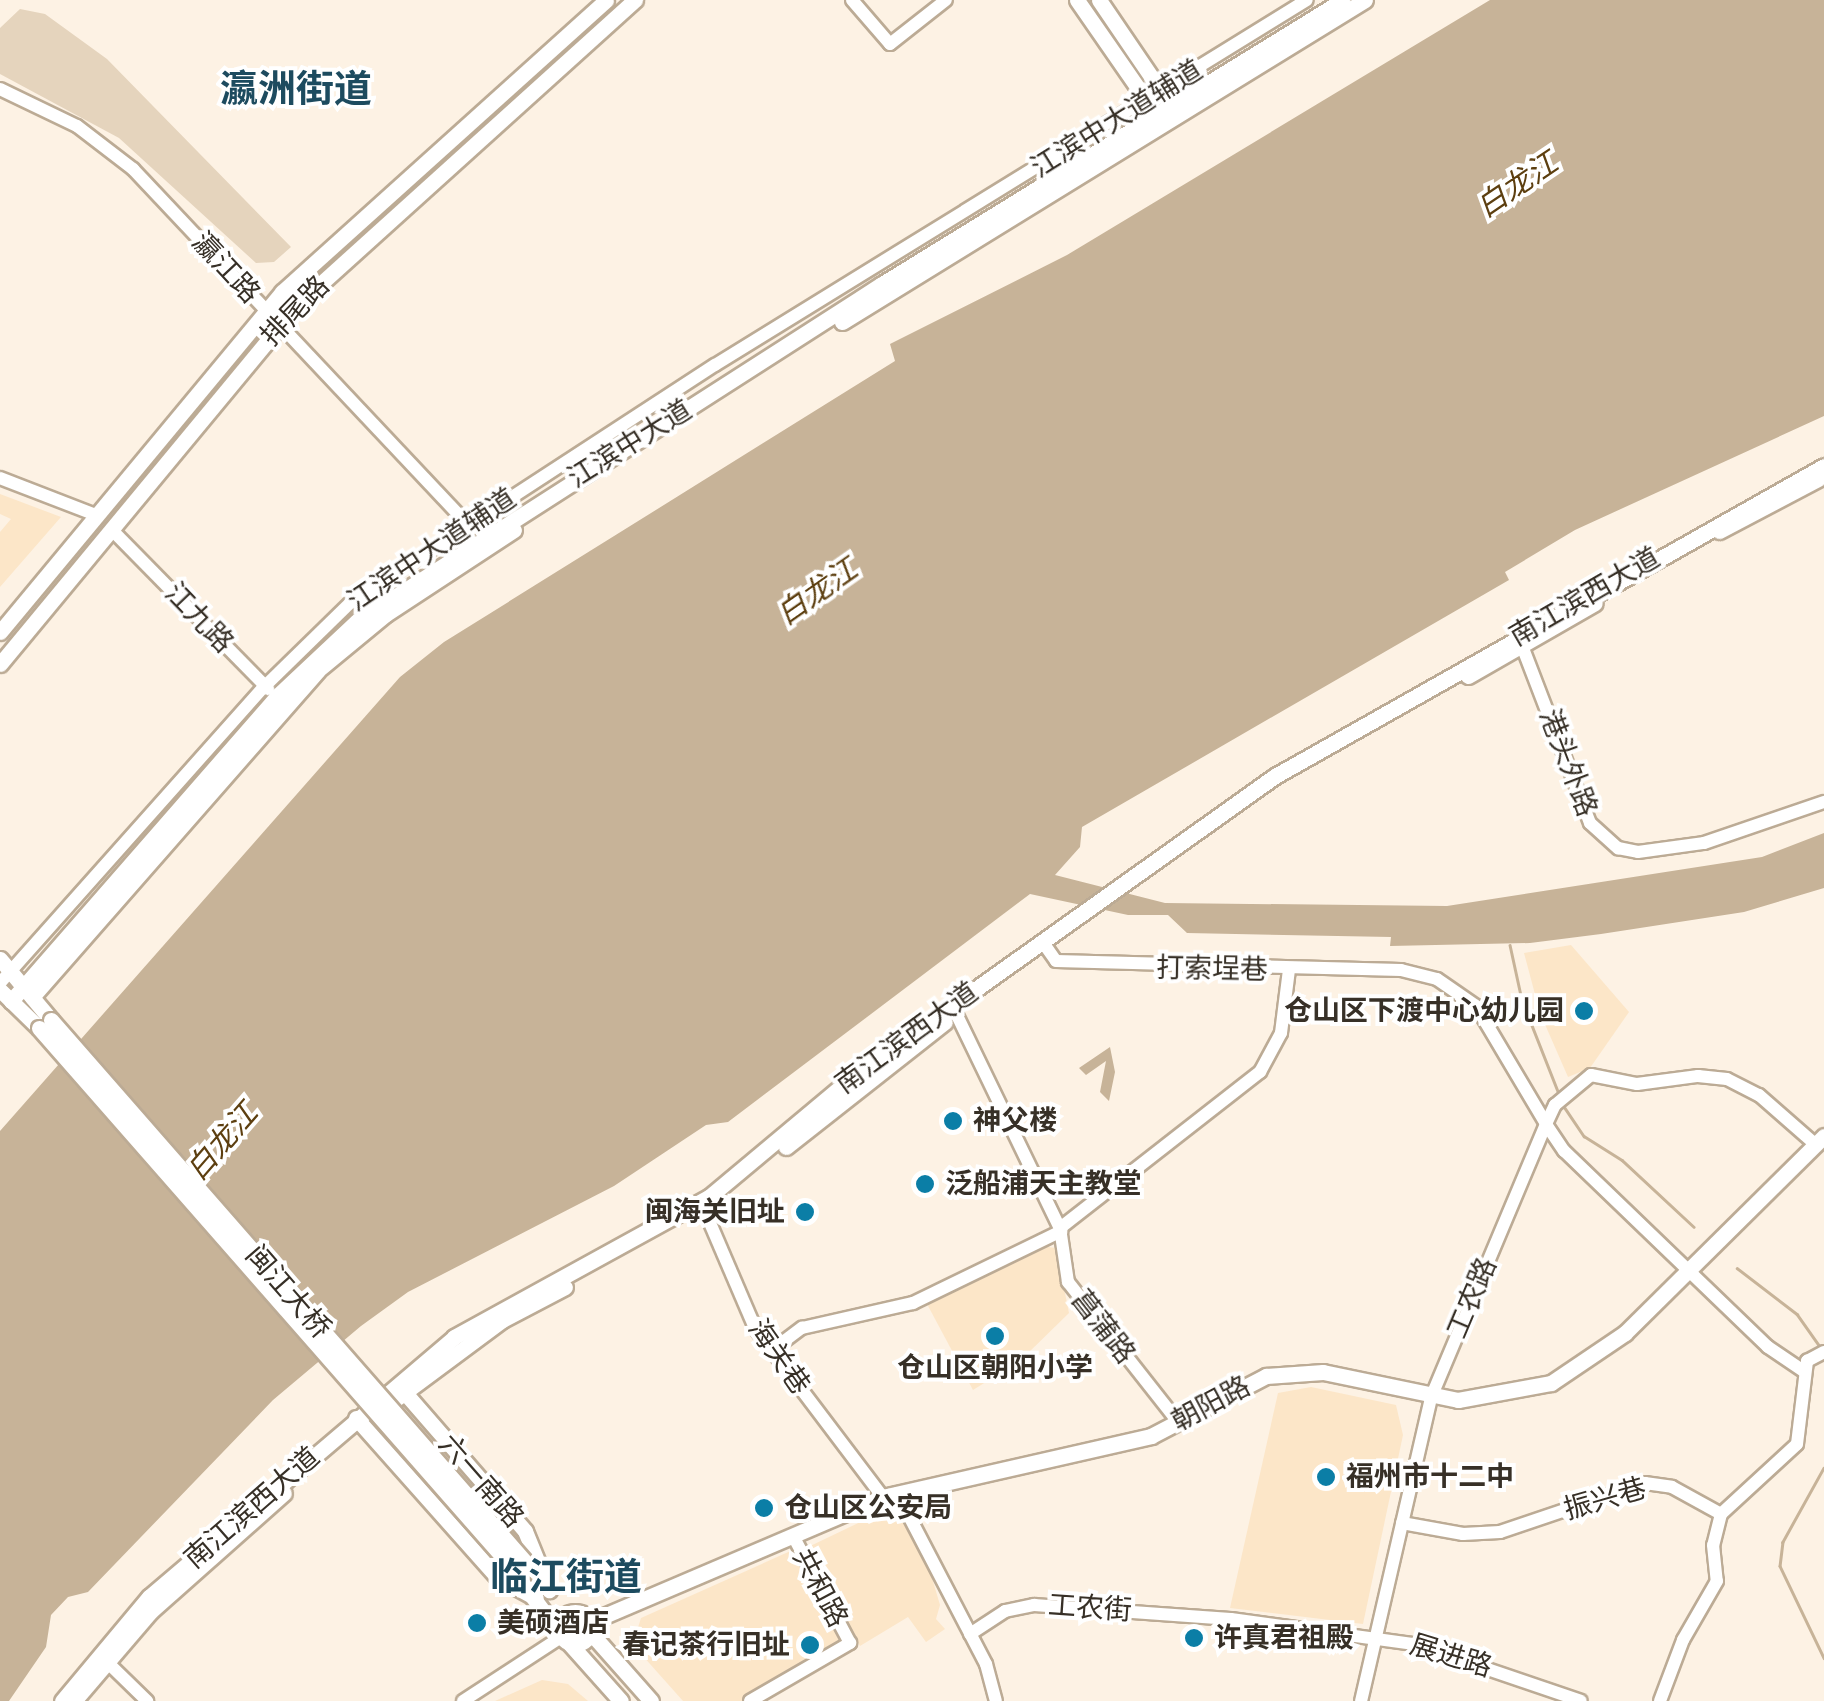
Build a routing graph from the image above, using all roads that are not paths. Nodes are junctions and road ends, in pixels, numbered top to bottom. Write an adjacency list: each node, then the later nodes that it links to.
1 (583, 0): 11 (main road)
2 (606, 0): 11 (main road, 排尾路)
3 (635, 0): 15 (main road, 排尾路)
4 (852, 0): 5 (street)
5 (946, 0)
6 (1077, 0): 13 (main road)
7 (1098, 0): 13 (main road)
8 (1307, 0): 13 (street, 江滨中大道辅道)
9 (1343, 0): 13 (main road, 江滨中大道)
10 (1365, 0): 13 (main road, 江滨中大道)
11 (578, 26): 14 (main road, 排尾路)
12 (0, 89): 14 (street, 瀛江路)
13 (1163, 109): 20 (street, 江滨中大道辅道); 25 (main road, 江滨中大道)
14 (265, 310): 15 (street, 瀛江路); 19 (main road, 排尾路)
15 (280, 324): 20 (street, 瀛江路); 21 (main road, 排尾路)
16 (1824, 466): 23 (main road, 南江滨西大道)
17 (1824, 477): 23 (main road, 南江滨西大道)
18 (0, 478): 19 (street)
19 (96, 516): 22 (main road, 排尾路)
20 (467, 524): 25 (street, 江滨中大道辅道)
21 (112, 530): 24 (main road, 排尾路); 25 (street, 江九路)
22 (0, 632)
23 (1520, 640): 26 (street, 港头外路); 27 (main road, 南江滨西大道)
24 (0, 664)
25 (275, 696): 29 (street, 江滨中大道辅道); 30 (main road, 江滨中大道)
26 (1824, 802)
27 (1044, 945): 28 (street, 打索埕巷); 31 (main road, 南江滨西大道)
28 (1289, 970): 33 (street, 打索埕巷); 36 (street)
29 (4, 978): 30 (main road); 32 (main road)
30 (28, 992): 32 (main road)
31 (954, 1010): 35 (main road, 南江滨西大道); 36 (street, 菖蒲路)
32 (45, 1024): 49 (main road, 闽江大桥, bridge); 50 (main road, 闽江大桥, bridge)
33 (1546, 1124): 34 (street, 工农路); 37 (street); 42 (street, 工农路)
34 (1820, 1140): 37 (main road, 朝阳路)
35 (703, 1207): 38 (street, 海关巷); 41 (main road, 南江滨西大道)
36 (1061, 1229): 38 (street); 44 (street, 菖蒲路)
37 (1692, 1268): 40 (street); 42 (main road, 朝阳路)
38 (771, 1351): 45 (street, 海关巷)
39 (1819, 1354): 40 (street)
40 (1805, 1372): 46 (street)
41 (399, 1386): 43 (main road, 南江滨西大道); 51 (main road, 六一南路)
42 (1430, 1398): 44 (main road, 朝阳路); 47 (street, 工农路)
43 (359, 1421): 51 (main road, 六一南路); 57 (main road, 南江滨西大道)
44 (1178, 1422): 45 (main road, 朝阳路)
45 (890, 1495): 48 (main road, 朝阳路); 54 (street)
46 (1722, 1514): 47 (street, 振兴巷); 68 (street)
47 (1402, 1522): 55 (street, 工农路)
48 (794, 1536): 53 (main road, 朝阳路); 64 (street, 共和路)
49 (501, 1555): 51 (main road, 六一南路)
50 (527, 1564): 51 (main road, 六一南路)
51 (542, 1594): 52 (main road, 六一南路); 56 (main road, 六一南路)
52 (568, 1613): 53 (main road); 56 (main road)
53 (590, 1627): 56 (main road, 朝阳路); 63 (main road)
54 (970, 1634): 55 (street, 工农街); 65 (street)
55 (1376, 1636): 66 (street, 工农路); 67 (street, 展进路)
56 (563, 1638): 61 (street); 62 (main road, 六一南路)
57 (101, 1656): 58 (main road, 南江滨西大道); 59 (main road, 南江滨西大道); 60 (street)
58 (62, 1701)
59 (74, 1701)
60 (146, 1701)
61 (463, 1701)
62 (621, 1701)
63 (651, 1701)
64 (750, 1701)
65 (996, 1701)
66 (1360, 1701)
67 (1581, 1701)
68 (1660, 1701)

